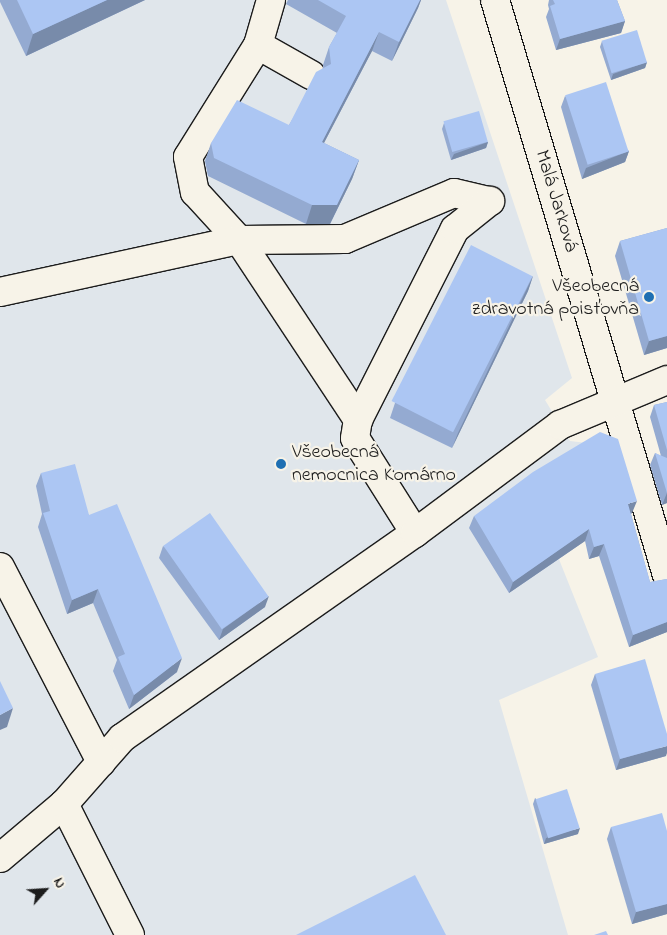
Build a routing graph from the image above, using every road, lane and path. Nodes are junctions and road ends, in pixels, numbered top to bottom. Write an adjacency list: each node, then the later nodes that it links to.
1 (271, 0): 3 (street)
2 (495, 0): 8 (street, Malá Jarková)
3 (258, 45): 4 (street); 5 (street)
4 (312, 75)
5 (239, 240): 6 (street); 9 (street); 9 (street)
6 (0, 292)
7 (667, 380): 8 (street)
8 (617, 403): 10 (street); 12 (street, Malá Jarková)
9 (358, 420): 10 (street)
10 (415, 533): 13 (street)
11 (0, 567): 13 (street)
12 (667, 575)
13 (101, 762): 14 (street)
14 (64, 804): 15 (street); 16 (street)
15 (0, 858)
16 (130, 935)

